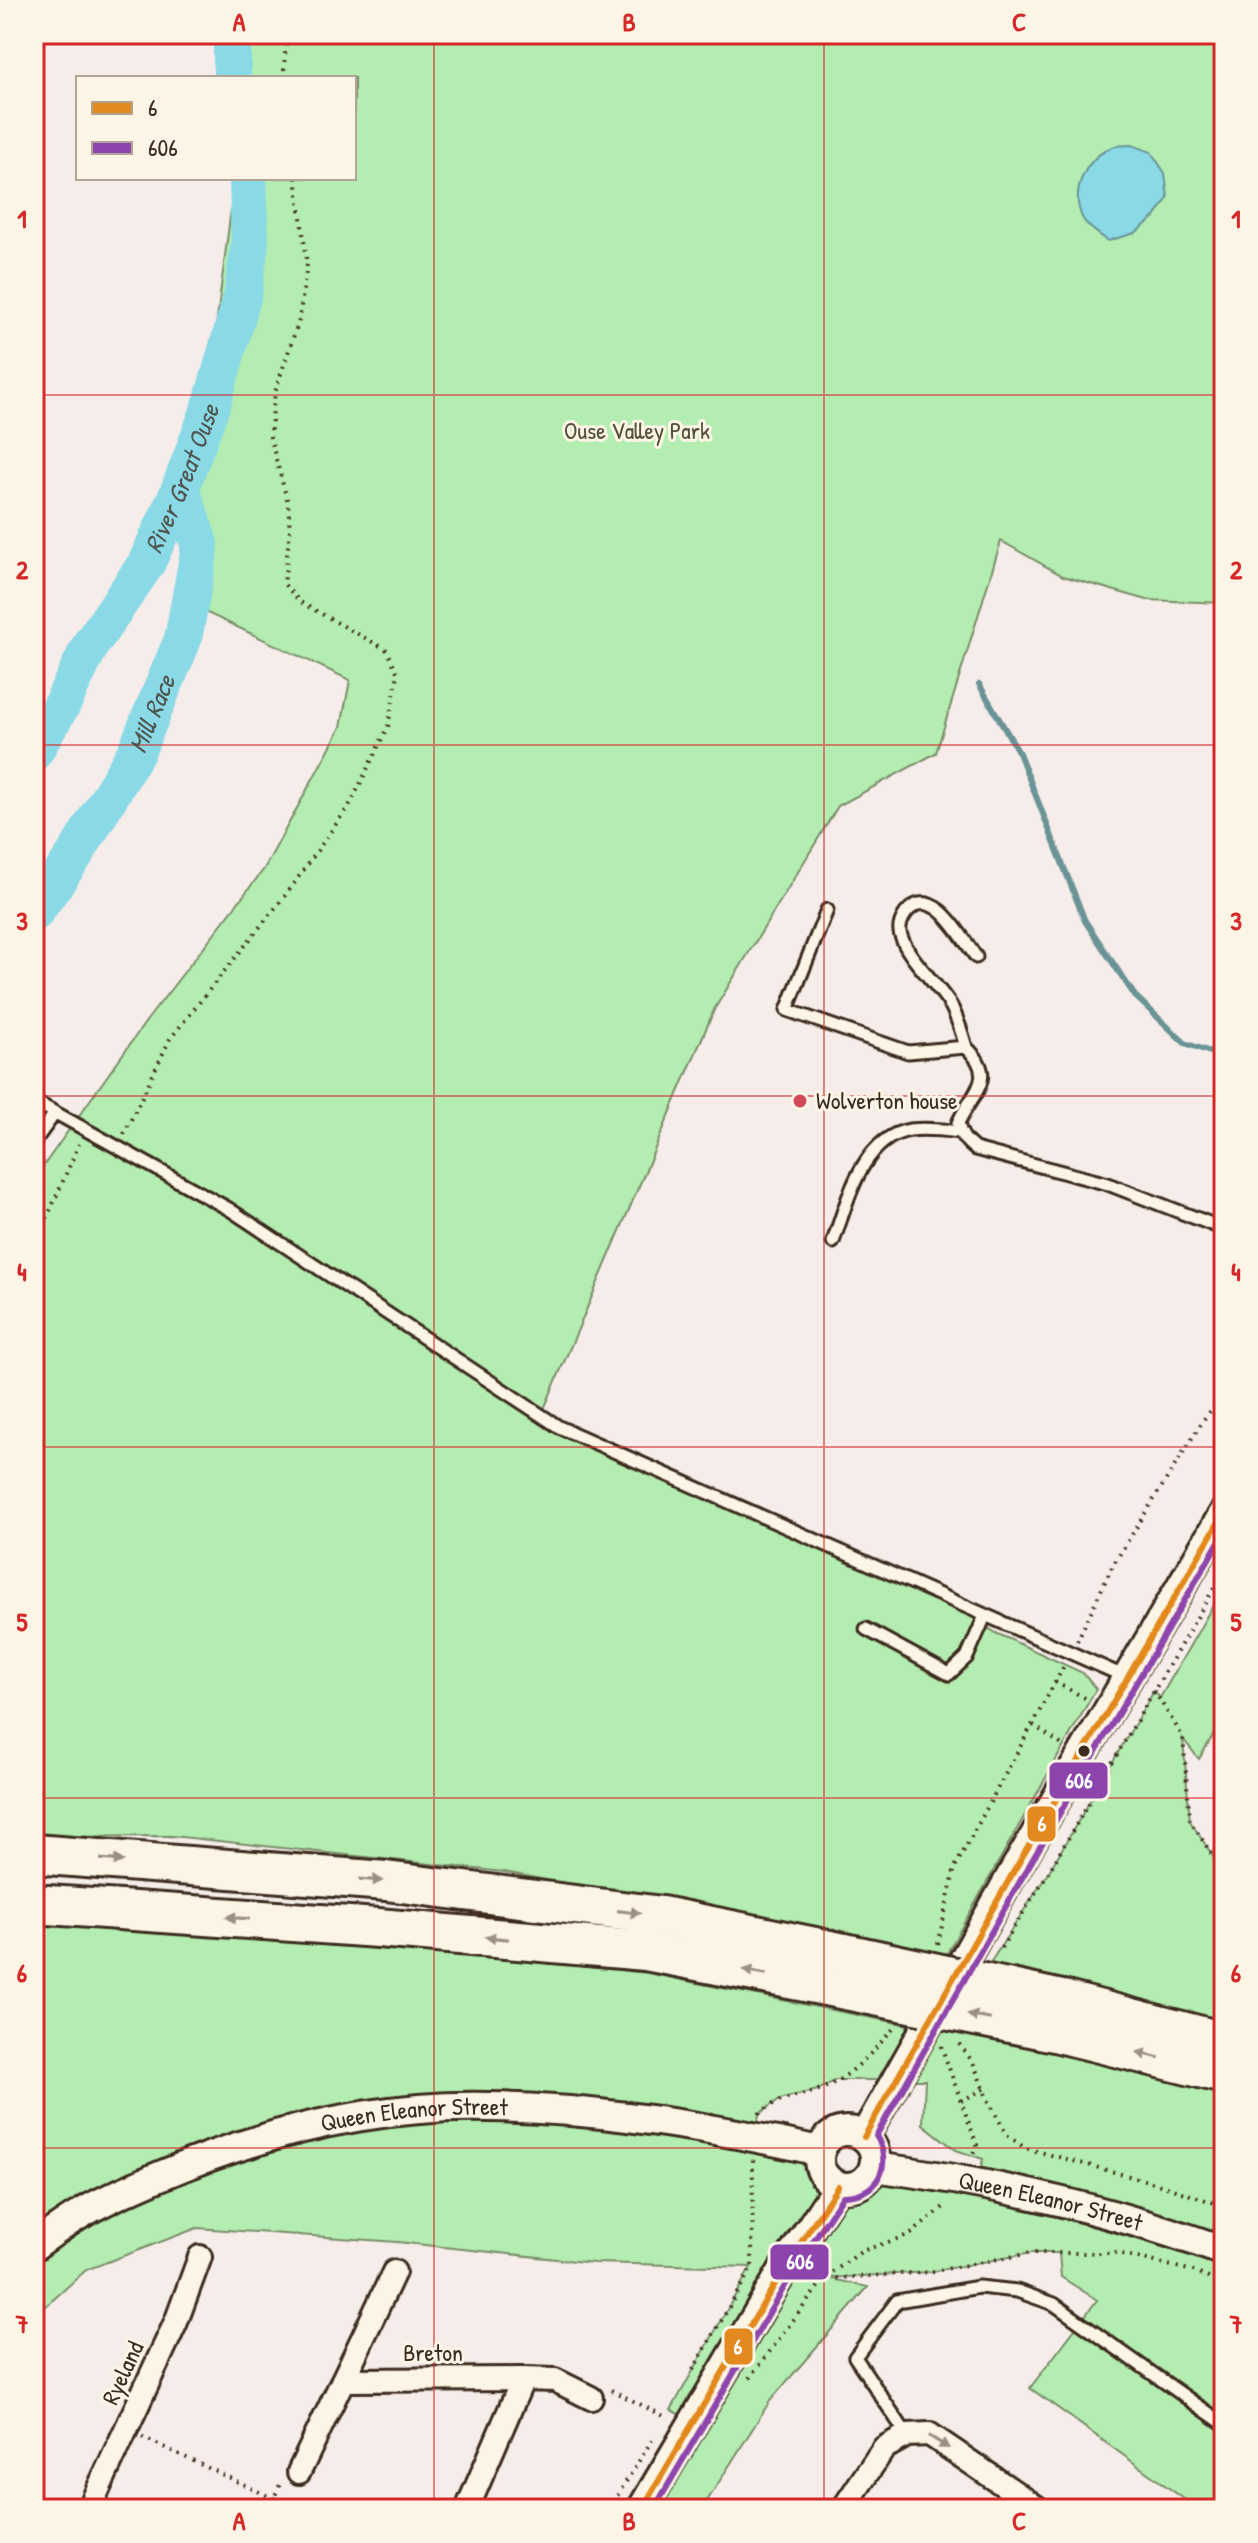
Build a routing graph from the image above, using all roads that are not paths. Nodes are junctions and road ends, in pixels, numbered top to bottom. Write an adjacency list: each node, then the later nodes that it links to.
1 (827, 910): 3 (lane)
2 (976, 957): 3 (lane)
3 (966, 1047): 6 (lane)
4 (34, 1101): 5 (lane)
5 (55, 1113): 7 (lane); 11 (lane)
6 (960, 1132): 8 (lane); 9 (lane)
7 (34, 1142)
8 (1224, 1229)
9 (833, 1242)
10 (1224, 1513): 13 (street)
11 (985, 1616): 12 (lane); 13 (lane)
12 (866, 1629)
13 (1129, 1678): 20 (street)
14 (34, 1854): 16 (highway, one-way to 16)
15 (34, 1904): 16 (highway, one-way to 15)
16 (838, 1970): 17 (highway, bridge)
17 (1059, 2016): 18 (highway); 19 (highway, one-way to 17)
18 (1224, 2042)
19 (1224, 2074)
20 (864, 2137): 21 (street); 22 (street)
21 (819, 2151): 23 (street); 24 (street, Queen Eleanor Street)
22 (874, 2167): 23 (street); 25 (street, Queen Eleanor Street)
23 (838, 2186): 36 (street)
24 (34, 2246)
25 (1224, 2251)
26 (200, 2257): 34 (street, Ryeland)
27 (394, 2272): 29 (street)
28 (523, 2379): 29 (street, Breton); 30 (street, Breton); 35 (street)
29 (343, 2380): 33 (street)
30 (591, 2398)
31 (1224, 2424): 32 (lane)
32 (907, 2435): 37 (street); 38 (street, one-way to 38)
33 (299, 2472)
34 (89, 2509)
35 (467, 2509)
36 (642, 2509)
37 (843, 2509)
38 (1039, 2509)

